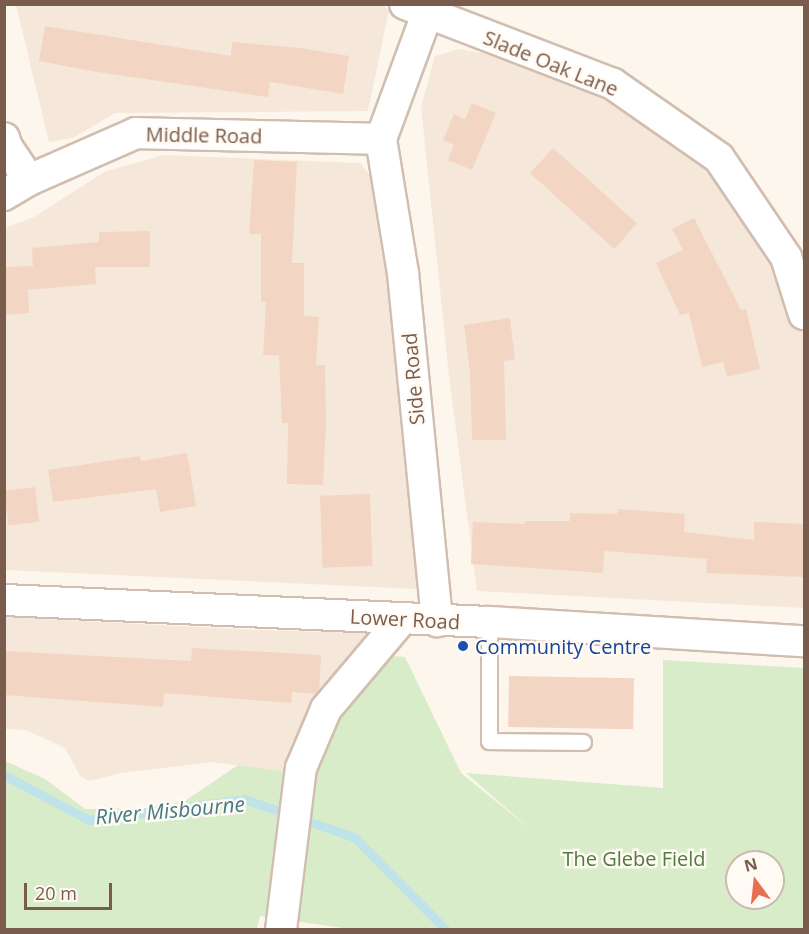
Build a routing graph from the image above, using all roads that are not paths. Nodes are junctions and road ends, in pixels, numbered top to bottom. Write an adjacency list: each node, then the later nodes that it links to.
1 (416, 9): 3 (street); 5 (street, Slade Oak Lane)
2 (4, 138): 4 (street)
3 (381, 139): 4 (street, Middle Road); 8 (street, Side Road)
4 (17, 188)
5 (804, 314)
6 (4, 600): 7 (street, Lower Road)
7 (402, 619): 8 (street, Lower Road); 12 (street)
8 (436, 621): 9 (street, Lower Road)
9 (489, 622): 10 (street, Lower Road); 11 (lane)
10 (804, 641)
11 (583, 742)
12 (281, 930)

